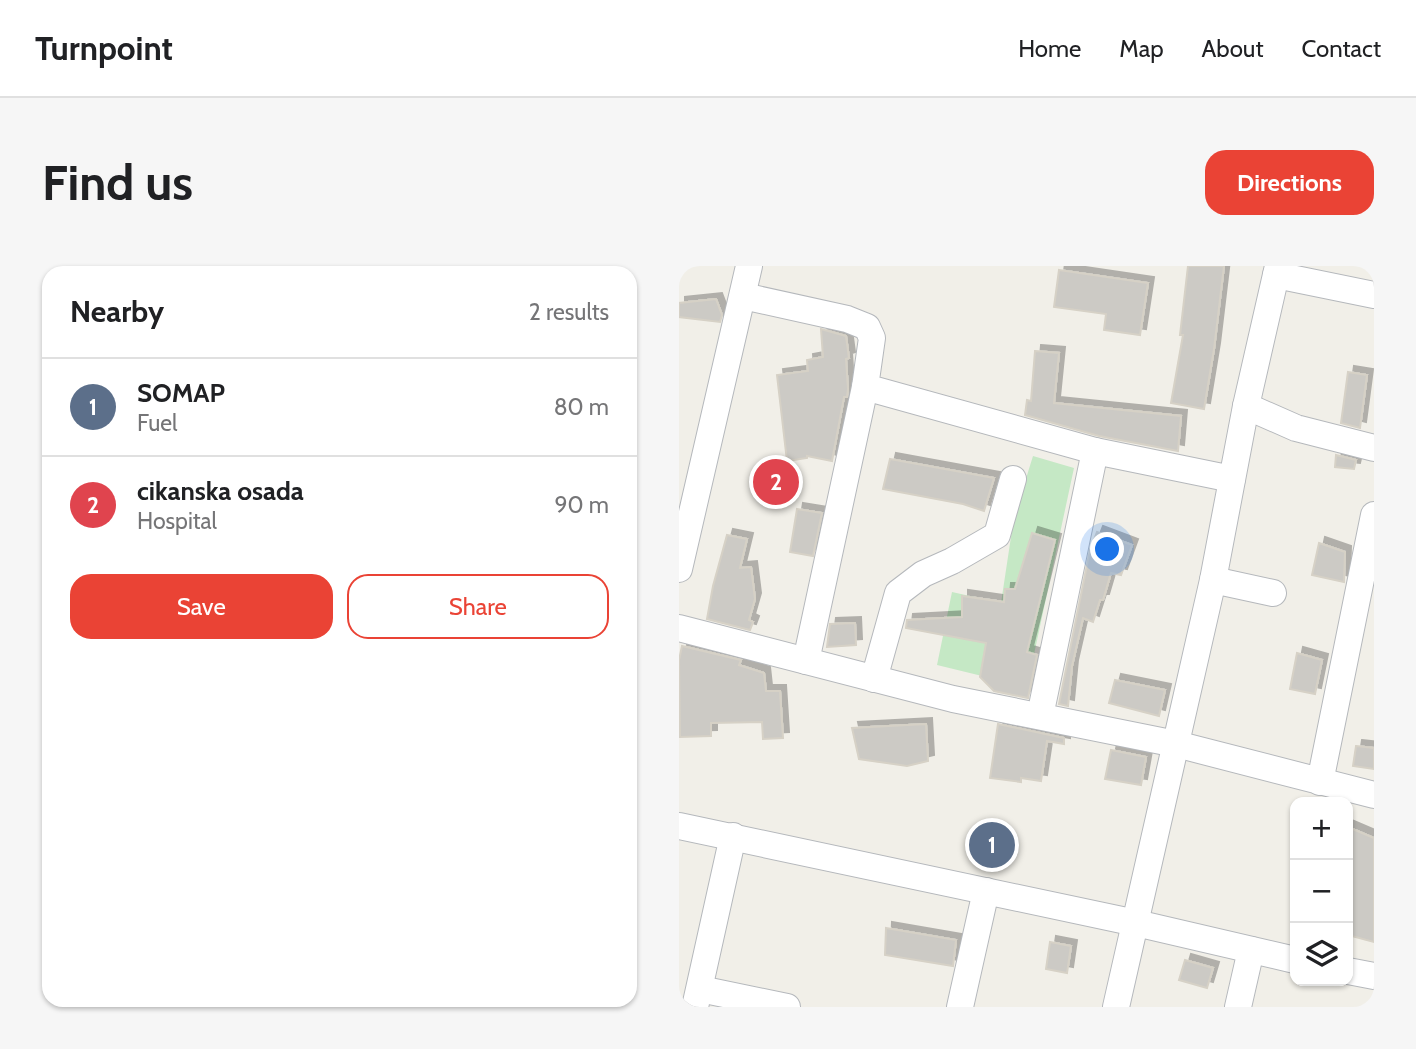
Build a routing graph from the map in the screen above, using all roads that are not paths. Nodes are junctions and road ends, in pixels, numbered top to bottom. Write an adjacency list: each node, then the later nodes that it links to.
1 (750, 266): 4 (street)
2 (1277, 270): 3 (street); 6 (street)
3 (1374, 295)
4 (743, 296): 5 (street); 12 (street)
5 (865, 387): 8 (street); 16 (street)
6 (1246, 406): 7 (street); 10 (street)
7 (1374, 448)
8 (1095, 451): 10 (street); 18 (street)
9 (1013, 479): 17 (street)
10 (1232, 479): 13 (street)
11 (1374, 515): 20 (street)
12 (679, 569)
13 (1213, 580): 14 (street); 19 (street)
14 (1273, 593)
15 (679, 628): 16 (street)
16 (806, 661): 17 (street)
17 (874, 679): 18 (street)
18 (1040, 716): 19 (street)
19 (1176, 744): 20 (street); 25 (street)
20 (1320, 782): 21 (street)
21 (1374, 795)
22 (679, 826): 23 (street)
23 (733, 836): 24 (street); 30 (street)
24 (986, 891): 25 (street); 32 (street)
25 (1136, 923): 26 (street); 33 (street)
26 (1251, 950): 27 (street); 34 (street)
27 (1290, 959)
28 (1353, 972): 29 (street)
29 (1374, 976)
30 (698, 998): 31 (street)
31 (787, 1007)
32 (960, 1007)
33 (1116, 1007)
34 (1238, 1007)

